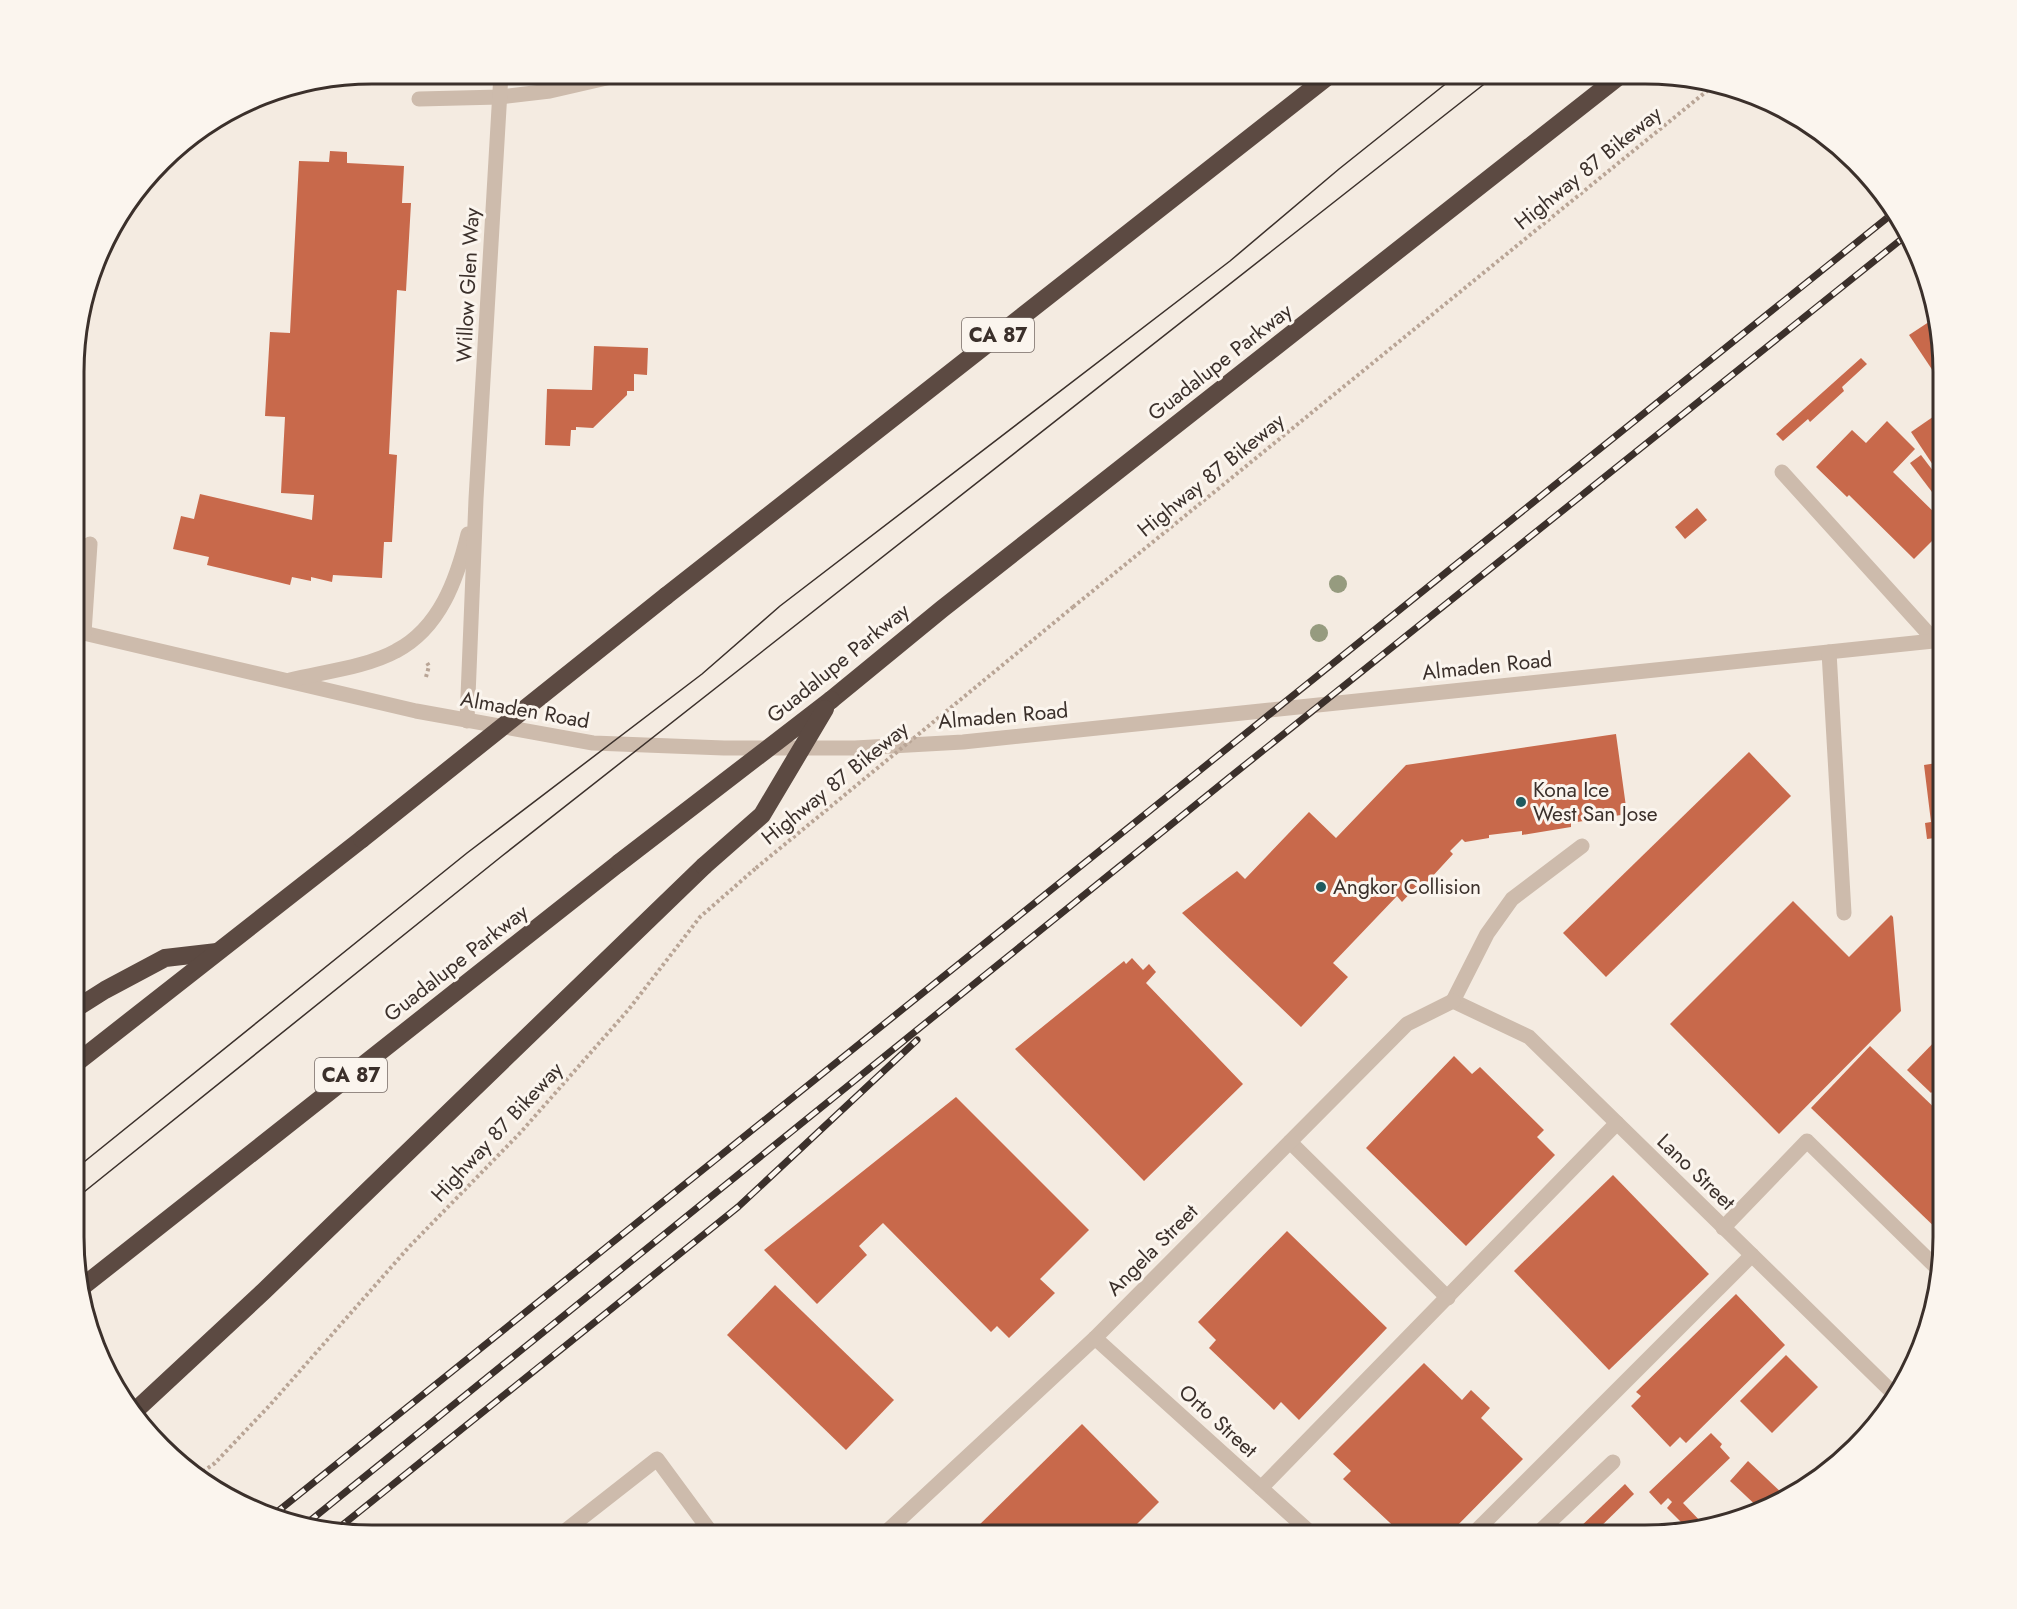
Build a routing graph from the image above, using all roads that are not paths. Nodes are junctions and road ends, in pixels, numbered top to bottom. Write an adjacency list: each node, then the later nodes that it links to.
1 (501, 84): 5 (street, Willow Glen Way)
2 (583, 84): 5 (street)
3 (1318, 84): 20 (highway, CA 87, bridge)
4 (1609, 84): 16 (highway, Guadalupe Parkway / CA 87)
5 (500, 97): 6 (street); 8 (street, Willow Glen Way)
6 (419, 99)
7 (1782, 472): 12 (street)
8 (476, 499): 15 (street, Willow Glen Way); 17 (street, Willow Glen Way)
9 (90, 544): 10 (street)
10 (84, 597)
11 (84, 633): 15 (street, Almaden Road)
12 (1933, 634)
13 (1933, 641): 14 (street, Almaden Road)
14 (1829, 652): 17 (street, Almaden Road); 19 (street)
15 (288, 680): 17 (street, Almaden Road)
16 (831, 700): 29 (highway, Guadalupe Parkway / CA 87, bridge); 33 (highway, bridge)
17 (467, 721)
18 (1582, 846): 21 (street)
19 (1844, 913)
20 (217, 952): 22 (highway); 23 (highway, CA 87)
21 (1453, 1002): 24 (street, Lano Street); 25 (street, Angela Street)
22 (84, 1003)
23 (84, 1057)
24 (1617, 1123): 26 (street, Lano Street); 30 (street)
25 (1290, 1142): 30 (street); 31 (street, Angela Street)
26 (1723, 1228): 27 (street, Lano Street); 28 (street)
27 (1752, 1255): 32 (street, Lano Street); 40 (street)
28 (1932, 1262)
29 (88, 1282)
30 (1448, 1298): 35 (street)
31 (1095, 1338): 35 (street, Orto Street); 38 (street, Angela Street)
32 (1889, 1390)
33 (140, 1406)
34 (1613, 1462): 41 (street)
35 (1261, 1488): 39 (street, Orto Street)
36 (573, 1525): 37 (street)
37 (705, 1525)
38 (894, 1525)
39 (1302, 1525)
40 (1482, 1525)
41 (1547, 1525)

